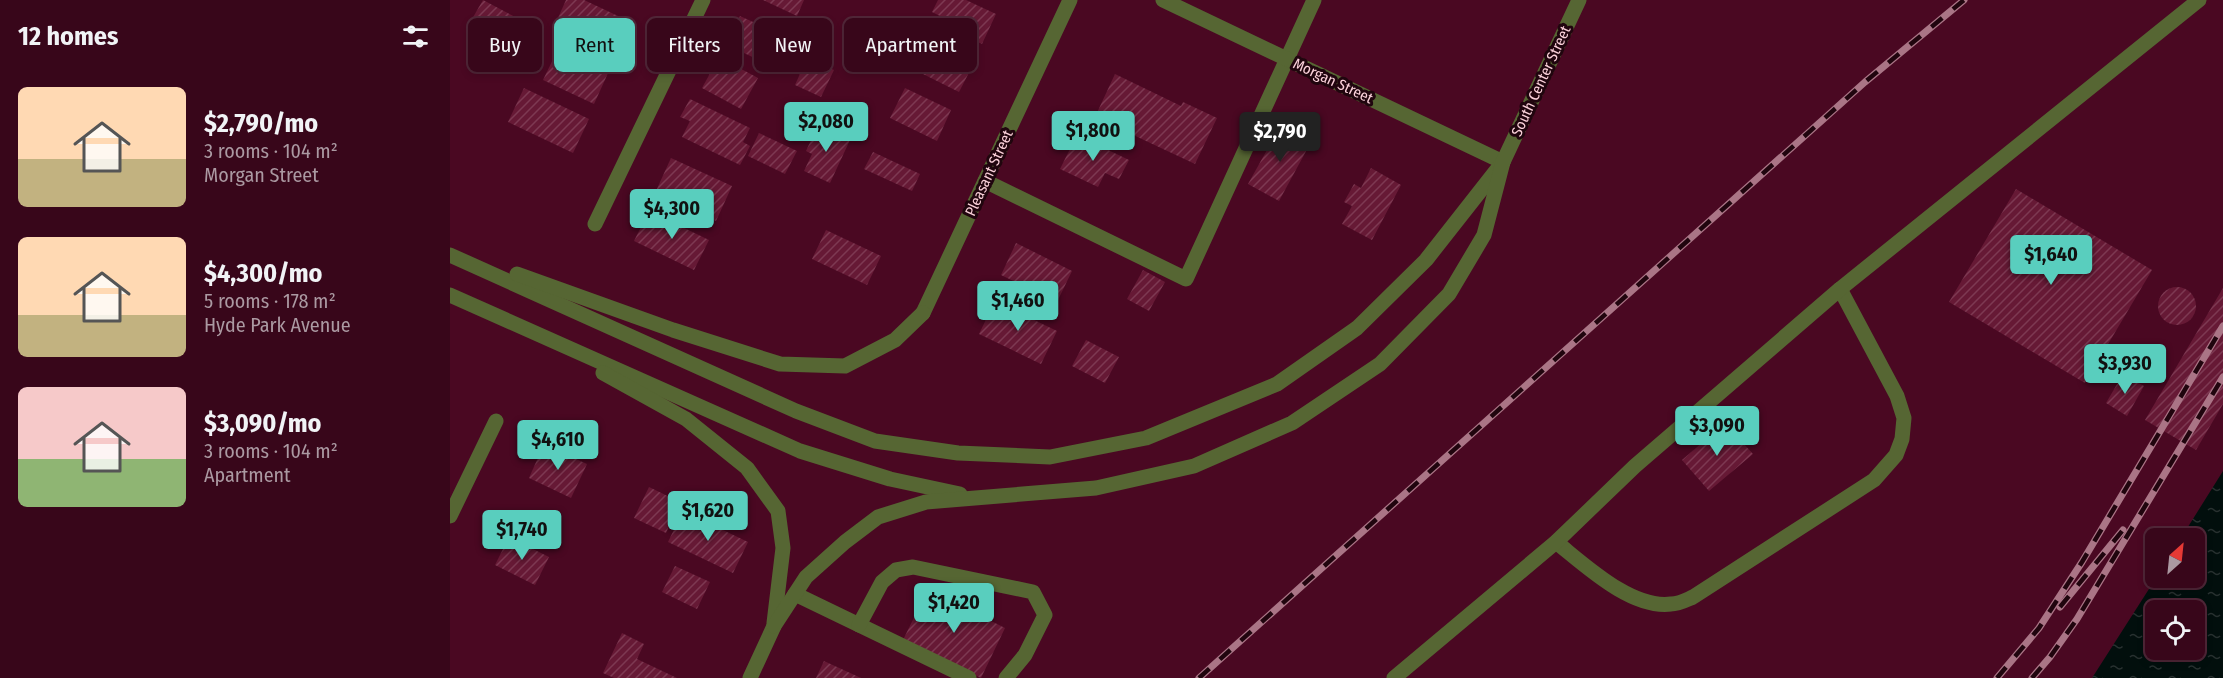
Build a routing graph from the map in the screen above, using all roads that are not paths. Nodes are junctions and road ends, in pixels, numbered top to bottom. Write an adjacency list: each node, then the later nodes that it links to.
1 (703, 0): 10 (street)
2 (1070, 0): 9 (street, Pleasant Street)
3 (1163, 0): 7 (street, Morgan Street)
4 (1314, 0): 7 (street)
5 (1579, 0): 8 (street, South Center Street)
6 (2199, 0): 13 (street)
7 (1286, 58): 8 (street, Morgan Street); 9 (street)
8 (1503, 162): 12 (street); 17 (street)
9 (985, 181): 11 (street, Pleasant Street)
10 (595, 224)
11 (450, 250)
12 (450, 255)
13 (1840, 289): 19 (street); 19 (street)
14 (450, 295): 15 (street)
15 (519, 326): 17 (street); 22 (street)
16 (496, 420): 18 (street)
17 (975, 497): 20 (street)
18 (450, 516)
19 (1556, 542): 26 (street)
20 (795, 594): 21 (street); 22 (street)
21 (859, 625): 24 (street); 25 (street)
22 (774, 626): 23 (street)
23 (750, 678)
24 (969, 678)
25 (1006, 678)
26 (1394, 678)

